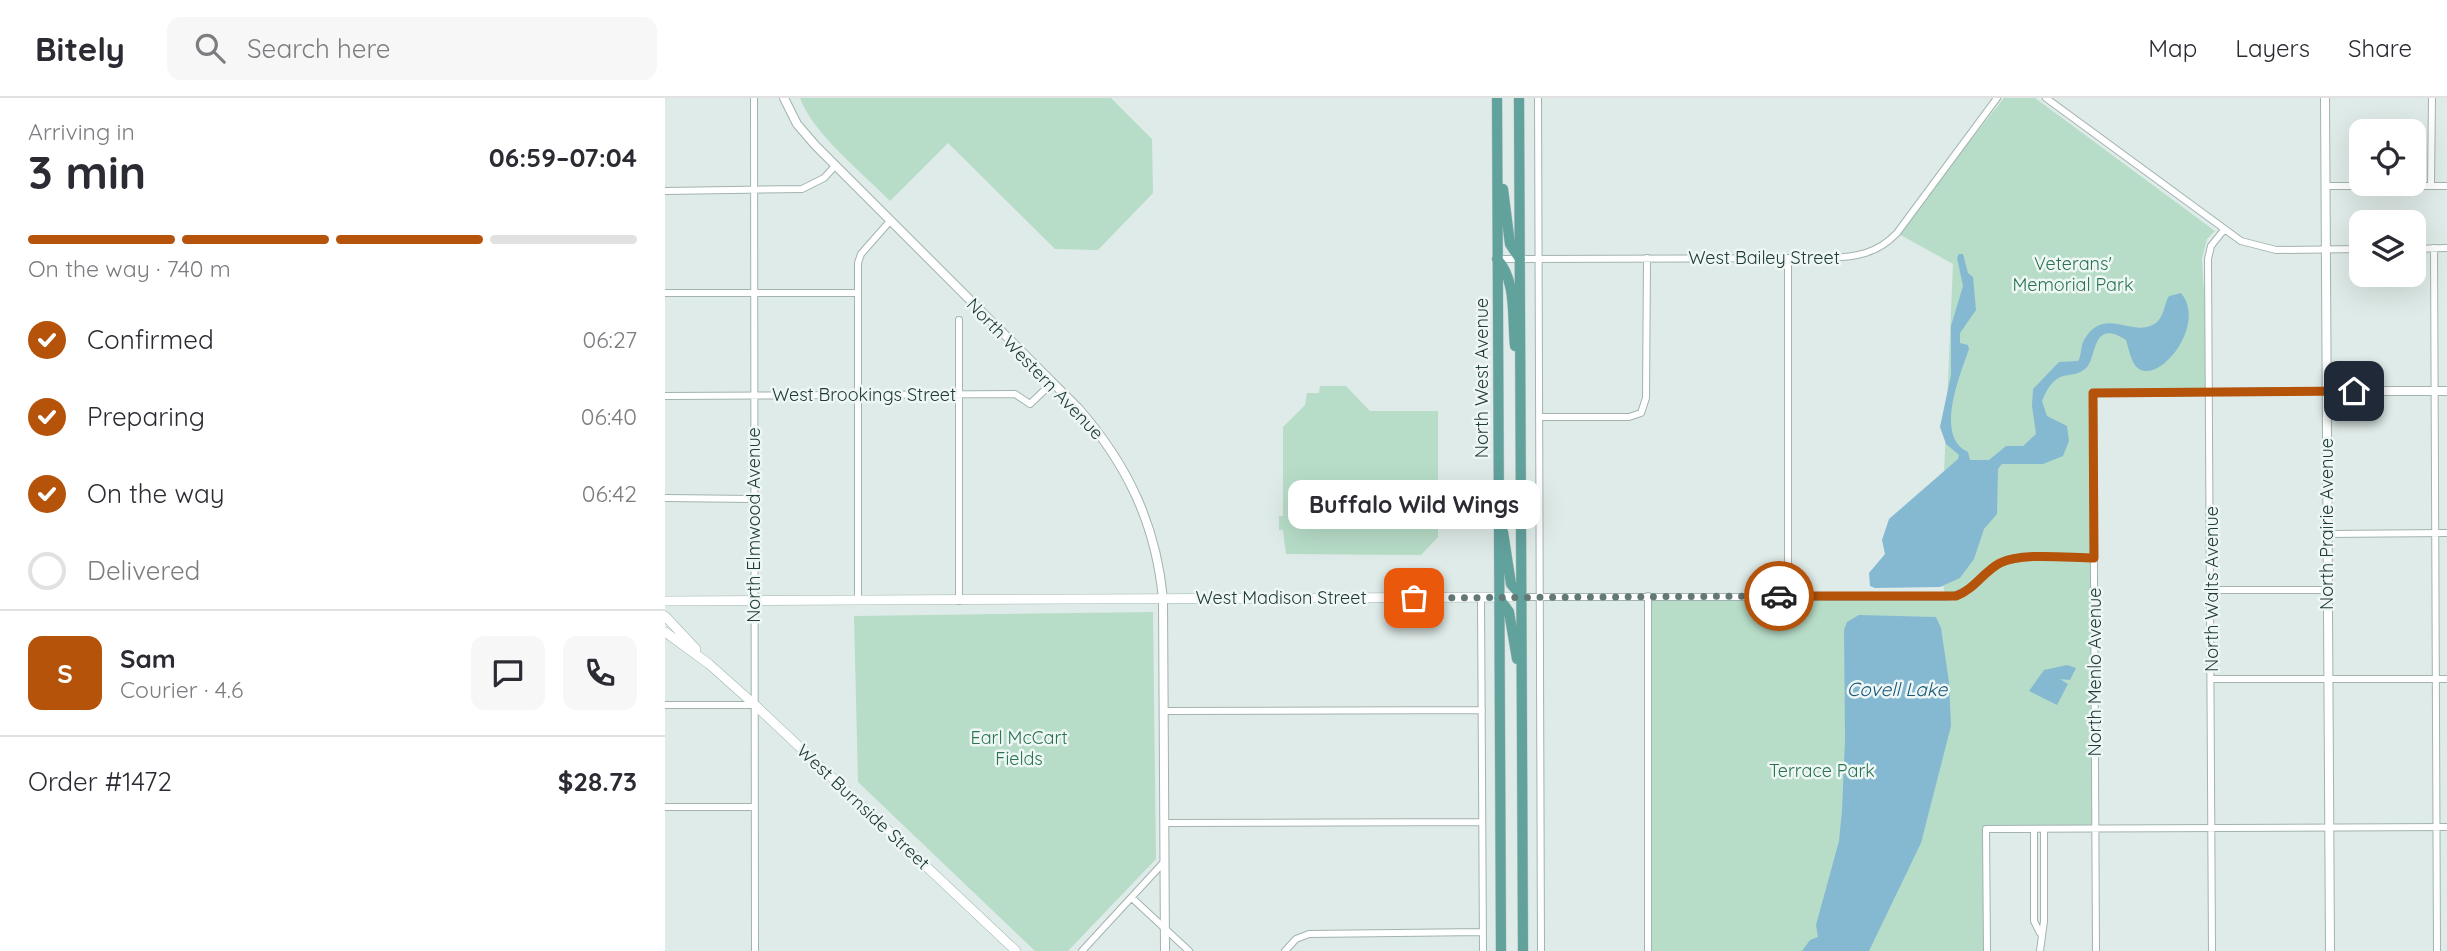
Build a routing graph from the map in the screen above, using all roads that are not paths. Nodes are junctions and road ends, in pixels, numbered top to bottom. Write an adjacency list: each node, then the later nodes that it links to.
1 (754, 98): 15 (street, North Elmwood Avenue)
2 (784, 98): 10 (street, North Western Avenue)
3 (1497, 98): 11 (main road, North West Avenue)
4 (1519, 98): 27 (main road)
5 (1538, 98): 28 (street)
6 (1997, 98): 25 (street, West Bailey Street)
7 (2046, 98): 18 (street)
8 (2325, 98): 12 (street, North Prairie Avenue)
9 (2432, 98): 13 (street)
10 (835, 166): 15 (street); 17 (street, North Western Avenue)
11 (1498, 175): 26 (main road, North West Avenue); 27 (main road)
12 (2326, 186): 13 (street); 22 (street, North Prairie Avenue)
13 (2431, 186): 14 (street)
14 (2447, 186)
15 (754, 190): 16 (street); 30 (street, North Elmwood Avenue)
16 (665, 191)
17 (890, 221): 31 (street); 34 (street, North Western Avenue)
18 (2223, 231): 22 (street); 38 (street, North Walts Avenue)
19 (2426, 248): 20 (street)
20 (2434, 248): 21 (street); 36 (street)
21 (2447, 248)
22 (2325, 249): 23 (street); 35 (street, North Prairie Avenue)
23 (2349, 249)
24 (1647, 258): 25 (street, West Bailey Street); 28 (street, West Bailey Street); 43 (street)
25 (1788, 258): 54 (street)
26 (1497, 259): 27 (street, West Bailey Street); 33 (main road); 46 (main road, North West Avenue)
27 (1520, 259): 28 (street, West Bailey Street); 33 (main road)
28 (1539, 259): 43 (street)
29 (665, 293): 30 (street)
30 (754, 293): 31 (street); 40 (street, North Elmwood Avenue)
31 (857, 293): 41 (street)
32 (959, 320): 39 (street)
33 (1520, 378): 56 (main road)
34 (1052, 383): 39 (street, West Brookings Street); 59 (street, North Western Avenue)
35 (2327, 391): 36 (street); 38 (street); 49 (street, North Prairie Avenue)
36 (2435, 391): 37 (street); 47 (street)
37 (2447, 391)
38 (2210, 392): 50 (street, North Menlo Avenue); 51 (street, North Walts Avenue)
39 (960, 394): 41 (street, West Brookings Street); 63 (street)
40 (754, 395): 41 (street, West Brookings Street); 42 (street, West Brookings Street); 45 (street, North Elmwood Avenue)
41 (857, 395): 62 (street)
42 (665, 396)
43 (1539, 417): 57 (street)
44 (665, 498): 45 (street)
45 (754, 499): 61 (street, North Elmwood Avenue)
46 (1498, 519): 55 (main road, North West Avenue); 56 (main road)
47 (2436, 533): 48 (street); 49 (street); 71 (street)
48 (2447, 533)
49 (2327, 534): 52 (street, North Prairie Avenue)
50 (2094, 558): 54 (street, West Madison Street); 83 (street, North Menlo Avenue)
51 (2212, 590): 52 (street); 68 (street, North Walts Avenue)
52 (2327, 590): 69 (street, North Prairie Avenue)
53 (1648, 596): 54 (street, West Madison Street); 57 (street, West Madison Street); 102 (street)
54 (1788, 596)
55 (1499, 597): 56 (main road, West Madison Street); 58 (main road, West Madison Street); 67 (main road); 99 (main road, North West Avenue)
56 (1522, 597): 57 (street, West Madison Street); 67 (main road)
57 (1541, 597): 101 (street)
58 (1481, 598): 59 (main road, West Madison Street); 74 (street)
59 (1163, 599): 63 (main road, West Madison Street); 75 (street, North Western Avenue)
60 (665, 601): 61 (main road, West Madison Street)
61 (754, 601): 62 (main road, West Madison Street); 73 (street, North Elmwood Avenue)
62 (858, 601): 63 (main road, West Madison Street)
63 (959, 601)
64 (665, 616): 66 (main road, West Burnside Street)
65 (665, 632): 66 (main road, West Burnside Street)
66 (709, 664): 73 (main road, West Burnside Street)
67 (1522, 672): 100 (main road)
68 (2212, 679): 69 (street); 84 (street, North Walts Avenue)
69 (2328, 679): 71 (street); 85 (street, North Prairie Avenue)
70 (2447, 679): 71 (street)
71 (2436, 680): 80 (street)
72 (665, 705): 73 (street)
73 (755, 705): 77 (street, North Elmwood Avenue); 93 (main road, West Burnside Street)
74 (1482, 710): 75 (street); 78 (street)
75 (1165, 711): 79 (street, North Western Avenue)
76 (665, 807): 77 (street)
77 (754, 807): 92 (street, North Elmwood Avenue)
78 (1482, 822): 79 (street); 90 (street)
79 (1164, 823): 87 (street, North Western Avenue)
80 (2436, 827): 81 (street); 85 (street); 108 (street)
81 (2447, 827)
82 (2044, 828): 83 (street); 86 (street); 91 (street)
83 (2095, 828): 84 (street); 105 (street, North Menlo Avenue)
84 (2212, 828): 85 (street); 106 (street, North Walts Avenue)
85 (2329, 828): 107 (street, North Prairie Avenue)
86 (2034, 829): 91 (street); 103 (street)
87 (1164, 862): 88 (street); 89 (street, North Western Avenue)
88 (1132, 898): 89 (street); 94 (street)
89 (1165, 928): 95 (street, North Western Avenue); 96 (street)
90 (1483, 932): 97 (street); 98 (street)
91 (2040, 933): 104 (street)
92 (755, 951)
93 (1016, 951)
94 (1082, 951)
95 (1165, 951)
96 (1189, 951)
97 (1285, 951)
98 (1483, 951)
99 (1501, 951)
100 (1523, 951)
101 (1541, 951)
102 (1648, 951)
103 (1987, 951)
104 (2040, 951)
105 (2096, 951)
106 (2212, 951)
107 (2330, 951)
108 (2437, 951)

